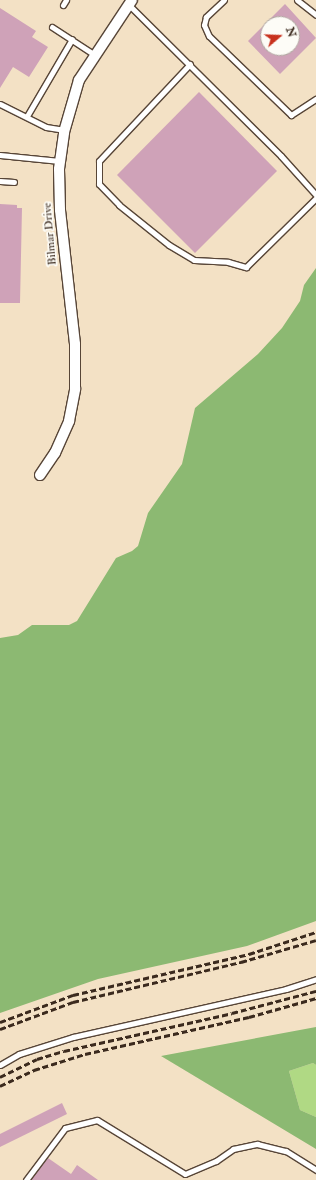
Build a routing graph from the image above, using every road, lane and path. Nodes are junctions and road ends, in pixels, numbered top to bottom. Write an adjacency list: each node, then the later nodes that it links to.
1 (224, 0): 9 (lane)
2 (297, 0): 4 (lane)
3 (130, 2): 7 (street, Bilmar Drive); 8 (lane)
4 (316, 15)
5 (52, 27): 6 (lane)
6 (72, 39): 7 (lane); 11 (lane)
7 (95, 55): 12 (street, Bilmar Drive)
8 (190, 64): 17 (lane); 17 (lane)
9 (316, 99)
10 (0, 104): 11 (lane)
11 (27, 116): 12 (lane)
12 (65, 130): 14 (street, Bilmar Drive)
13 (0, 155): 14 (lane)
14 (60, 161): 18 (street, Bilmar Drive)
15 (0, 181): 16 (lane)
16 (14, 182)
17 (316, 196)
18 (40, 475)
19 (316, 979): 20 (lane)
20 (0, 1065)
21 (316, 1170): 22 (lane)
22 (26, 1180)

